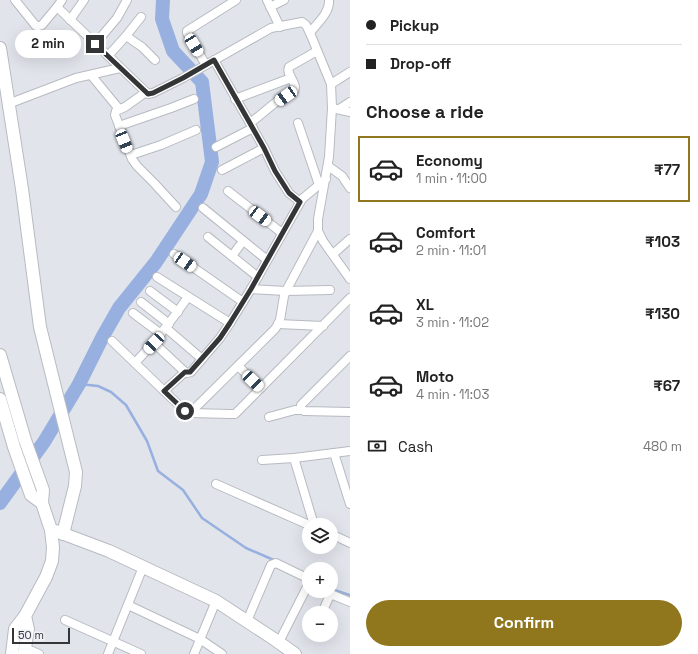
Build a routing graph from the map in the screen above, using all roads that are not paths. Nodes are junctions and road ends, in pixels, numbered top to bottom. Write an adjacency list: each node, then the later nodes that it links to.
1 (84, 0): 10 (street)
2 (127, 0): 14 (street)
3 (236, 0): 20 (street)
4 (284, 0): 8 (street)
5 (329, 0): 12 (street)
6 (18, 1): 7 (street)
7 (60, 2): 10 (street)
8 (269, 3): 11 (street)
9 (141, 17): 13 (street)
10 (70, 20): 14 (street)
11 (280, 27): 12 (street); 19 (street)
12 (310, 33): 16 (street)
13 (126, 36): 17 (street); 18 (street)
14 (95, 44): 17 (street)
15 (0, 48): 30 (street)
16 (317, 51): 24 (street); 25 (street)
17 (108, 56): 21 (street)
18 (155, 60)
19 (214, 60): 20 (street); 28 (street)
20 (202, 67): 26 (street)
21 (120, 68): 23 (street); 26 (street)
22 (350, 72): 25 (street)
23 (92, 74): 30 (street); 31 (street)
24 (291, 78): 28 (street); 36 (street)
25 (331, 84): 32 (street)
26 (146, 92): 31 (street)
27 (194, 98): 35 (street)
28 (235, 99): 36 (street)
29 (350, 102): 32 (street)
30 (8, 104): 102 (street)
31 (119, 109): 35 (street)
32 (336, 109): 33 (street); 41 (street)
33 (350, 112)
34 (298, 123): 44 (street)
35 (119, 126): 40 (street)
36 (251, 126): 38 (street); 39 (street)
37 (196, 130): 40 (street)
38 (216, 147)
39 (264, 148): 42 (street); 47 (street)
40 (131, 155): 48 (street)
41 (328, 166): 43 (street); 45 (street)
42 (222, 170)
43 (326, 179): 44 (street); 50 (street)
44 (319, 185): 47 (street)
45 (350, 188)
46 (228, 191): 51 (street)
47 (300, 202): 51 (street)
48 (176, 207)
49 (203, 208): 54 (street)
50 (318, 231): 56 (street); 66 (street)
51 (282, 233): 58 (street)
52 (208, 237): 57 (street)
53 (350, 239): 56 (street)
54 (243, 241): 57 (street); 58 (street)
55 (174, 254): 70 (street)
56 (333, 254): 59 (street)
57 (232, 256): 61 (street)
58 (267, 260): 61 (street)
59 (347, 268): 62 (street)
60 (157, 277): 67 (street)
61 (258, 277): 63 (street)
62 (350, 279)
63 (251, 289): 66 (street); 70 (street)
64 (330, 290): 66 (street)
65 (150, 291): 71 (street)
66 (286, 291): 74 (street)
67 (188, 296): 71 (street); 73 (street)
68 (350, 298): 75 (street)
69 (141, 302): 76 (street)
70 (243, 302): 73 (street)
71 (178, 312): 76 (street)
72 (134, 313): 76 (street)
73 (230, 323): 81 (street)
74 (278, 324): 75 (street); 83 (street)
75 (323, 326): 85 (street)
76 (165, 329): 78 (street); 81 (street)
77 (112, 341): 82 (street)
78 (154, 343): 82 (street); 84 (street)
79 (0, 355): 97 (street)
80 (350, 356): 88 (street)
81 (202, 359): 84 (street)
82 (135, 363): 86 (street)
83 (238, 366): 85 (street); 89 (street)
84 (185, 372): 86 (street)
85 (261, 388): 89 (street)
86 (164, 391): 89 (street)
87 (0, 399): 97 (street)
88 (302, 410): 90 (street); 91 (street)
89 (190, 412)
90 (350, 412)
91 (268, 417)
92 (350, 451): 93 (street)
93 (334, 453): 94 (street); 98 (street)
94 (294, 458): 95 (street); 99 (street)
95 (262, 460)
96 (216, 484): 100 (street)
97 (42, 503): 101 (street)
98 (350, 504)
99 (312, 518)
100 (302, 522)
101 (51, 530): 102 (street); 112 (street)
102 (63, 534): 105 (street)
103 (338, 537): 104 (street)
104 (350, 543)
105 (143, 567): 108 (street); 110 (street)
106 (302, 576): 114 (street)
107 (302, 597): 117 (street)
108 (216, 602): 114 (street); 115 (street)
109 (350, 602): 111 (street)
110 (128, 605): 115 (street); 116 (street)
111 (325, 606)
112 (25, 616): 118 (street); 119 (street)
113 (65, 620): 116 (street)
114 (247, 621): 117 (street)
115 (200, 639): 123 (street); 124 (street)
116 (113, 642): 121 (street); 122 (street)
117 (279, 642): 125 (street)
118 (25, 651): 120 (street)
119 (12, 654)
120 (40, 654)
121 (108, 654)
122 (141, 654)
123 (194, 654)
124 (222, 654)
125 (295, 654)

